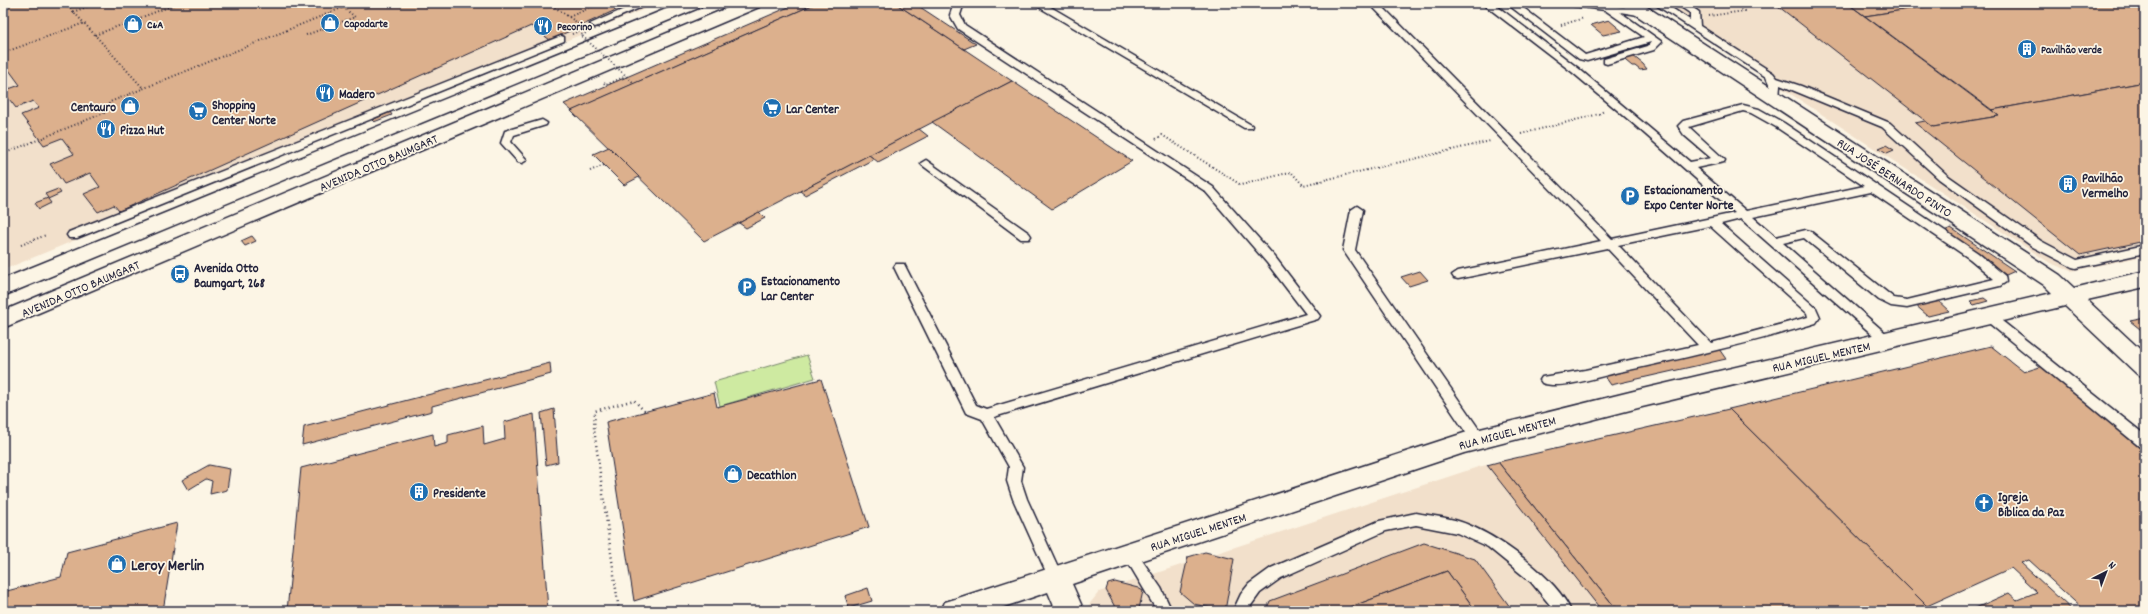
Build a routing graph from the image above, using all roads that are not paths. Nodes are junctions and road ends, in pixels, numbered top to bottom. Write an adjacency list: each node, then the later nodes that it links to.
1 (646, 3): 13 (lane)
2 (695, 3): 15 (street, AVENIDA OTTO BAUMGART)
3 (753, 3): 19 (street, AVENIDA OTTO BAUMGART)
4 (959, 3): 48 (lane)
5 (1037, 3): 24 (lane)
6 (1374, 3): 35 (lane)
7 (1487, 3): 21 (lane)
8 (1511, 3): 16 (lane)
9 (1574, 3): 11 (lane)
10 (1680, 3): 14 (lane)
11 (1606, 6): 12 (lane); 12 (lane)
12 (1638, 8): 14 (lane); 16 (lane); 22 (street, RUA JOSÉ BERNARDO PINTO)
13 (595, 24)
14 (1696, 28): 22 (lane)
15 (606, 33): 18 (street, AVENIDA OTTO BAUMGART); 19 (street)
16 (1652, 38): 21 (lane)
17 (561, 39): 32 (lane)
18 (577, 52): 20 (street); 40 (street, AVENIDA OTTO BAUMGART)
19 (626, 57): 20 (street, AVENIDA OTTO BAUMGART)
20 (594, 70): 43 (street, AVENIDA OTTO BAUMGART)
21 (1575, 70): 27 (lane)
22 (1775, 89): 36 (lane); 41 (street, RUA JOSÉ BERNARDO PINTO)
23 (542, 123): 25 (lane)
24 (1248, 126)
25 (522, 160)
26 (926, 163): 33 (lane)
27 (1688, 166): 28 (lane); 30 (lane)
28 (1873, 188): 30 (lane); 34 (lane)
29 (1357, 210): 49 (lane)
30 (1745, 215): 31 (lane); 34 (lane)
31 (1712, 222): 35 (lane); 45 (lane)
32 (73, 235)
33 (1025, 236)
34 (1774, 240): 44 (lane)
35 (1609, 243): 38 (lane); 45 (lane)
36 (2145, 249)
37 (900, 267): 48 (lane)
38 (1458, 275)
39 (2145, 279): 41 (street, RUA MIGUEL MENTEM)
40 (3, 288)
41 (2070, 296): 42 (street, RUA MIGUEL MENTEM); 46 (street, RUA JOSÉ BERNARDO PINTO)
42 (1988, 316): 44 (street, RUA MIGUEL MENTEM); 50 (lane)
43 (3, 320)
44 (1886, 340): 49 (street, RUA MIGUEL MENTEM)
45 (1708, 348): 47 (lane)
46 (2145, 368)
47 (1546, 380)
48 (986, 414): 52 (lane)
49 (1478, 439): 51 (street, RUA MIGUEL MENTEM)
50 (2145, 443)
51 (1130, 554): 52 (street, RUA MIGUEL MENTEM); 55 (lane)
52 (1056, 578): 53 (street, RUA MIGUEL MENTEM); 54 (street)
53 (955, 611)
54 (1070, 611)
55 (1165, 611)
56 (1240, 611): 57 (lane)
57 (1564, 611)

